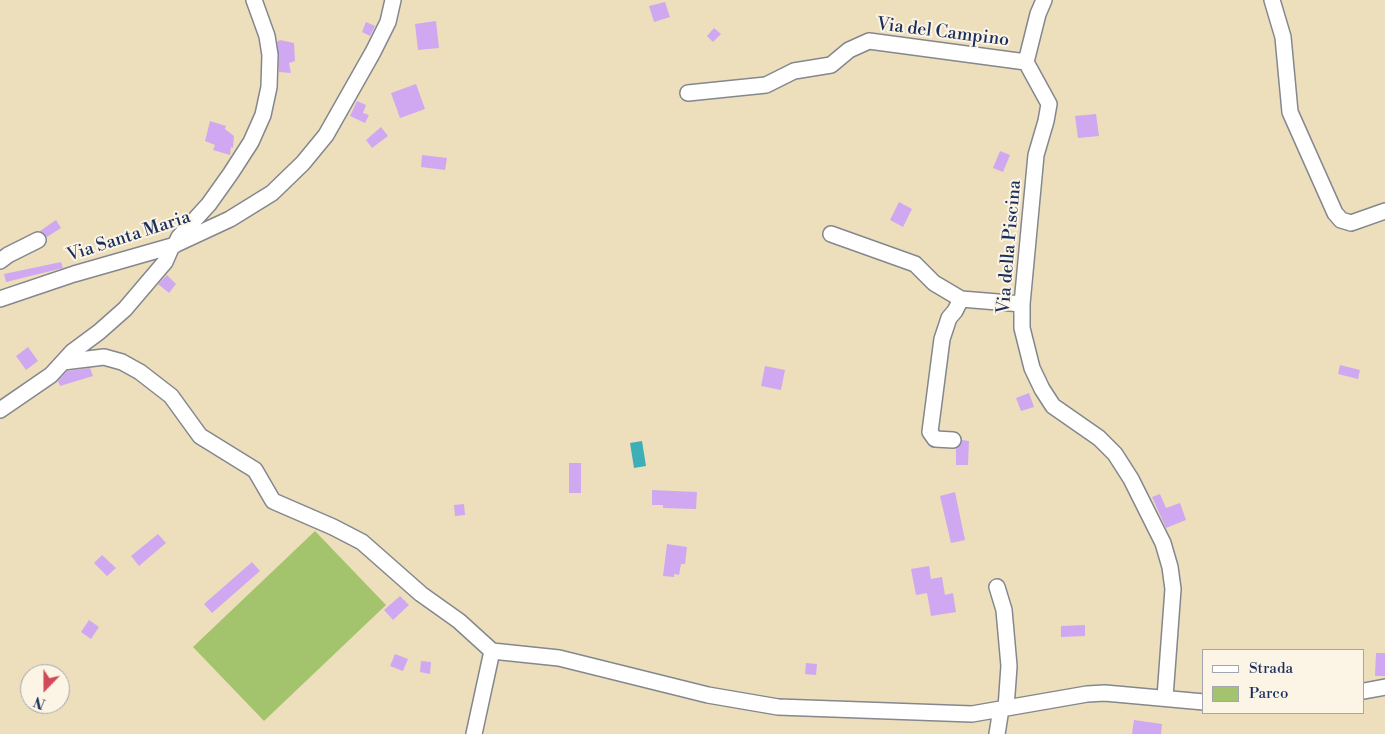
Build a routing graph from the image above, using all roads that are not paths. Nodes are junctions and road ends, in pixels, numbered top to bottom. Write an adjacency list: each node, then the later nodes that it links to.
1 (254, 0): 10 (street)
2 (393, 0): 10 (street, Via Santa Maria)
3 (1044, 0): 5 (street)
4 (1272, 0): 7 (street)
5 (1026, 62): 6 (street, Via del Campino); 14 (street, Via della Piscina)
6 (688, 93)
7 (1385, 211)
8 (831, 234): 12 (street)
9 (38, 240): 11 (street)
10 (173, 246): 13 (street, Via Santa Maria); 15 (street)
11 (0, 261)
12 (961, 298): 14 (street); 17 (street)
13 (0, 299)
14 (1022, 304): 22 (street, Via della Piscina)
15 (63, 362): 16 (street); 19 (street)
16 (0, 410)
17 (953, 440)
18 (997, 587): 24 (street)
19 (492, 651): 24 (street); 25 (street)
20 (1385, 687): 21 (street)
21 (1365, 692)
22 (1164, 697): 23 (street); 24 (street)
23 (1202, 702)
24 (1003, 708): 26 (street)
25 (474, 734)
26 (997, 734)

